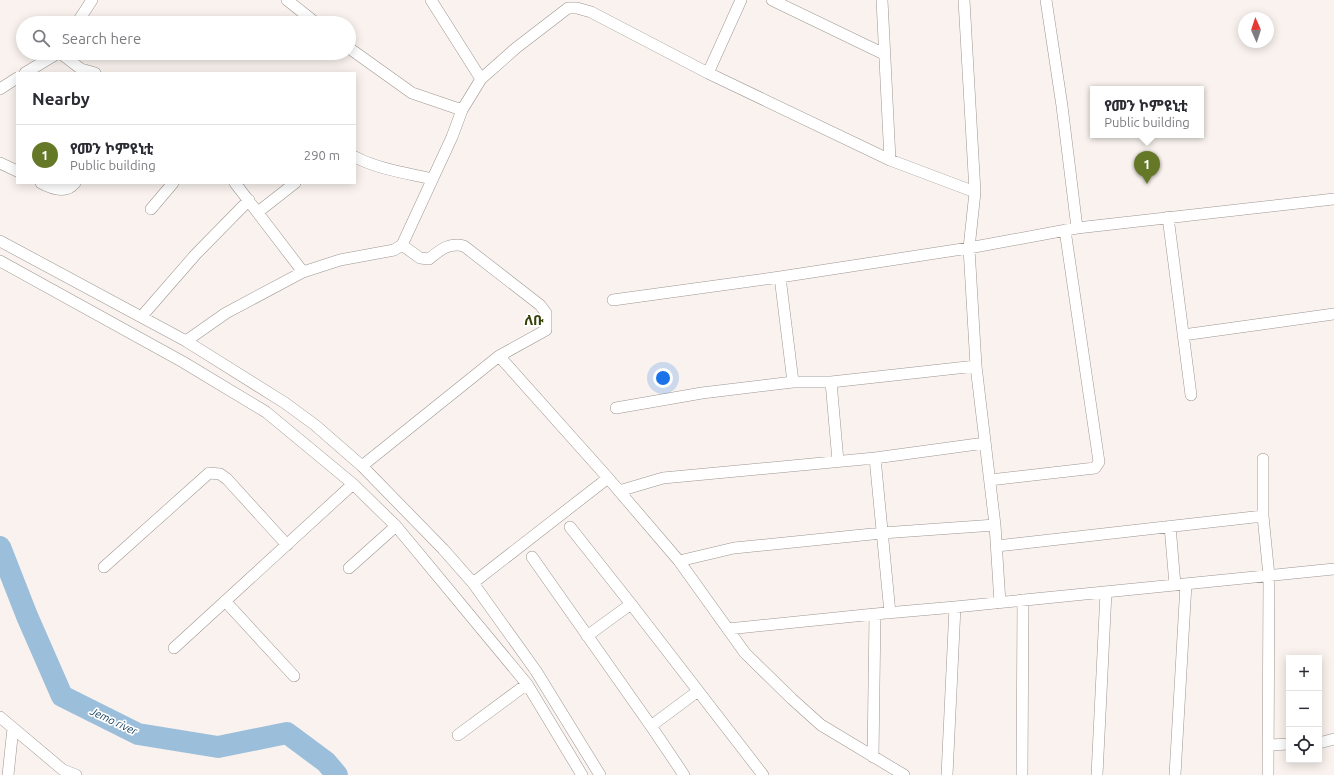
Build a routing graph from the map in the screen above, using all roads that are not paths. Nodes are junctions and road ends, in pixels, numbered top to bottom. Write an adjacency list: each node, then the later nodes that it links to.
1 (92, 0): 11 (street)
2 (286, 0): 12 (street)
3 (431, 0): 21 (street)
4 (559, 0): 10 (street)
5 (741, 0): 19 (street)
6 (772, 0): 14 (street)
7 (882, 0): 14 (street)
8 (964, 0): 34 (street)
9 (1046, 0): 40 (street)
10 (574, 5): 19 (street); 21 (street)
11 (82, 16)
12 (307, 16)
13 (356, 53): 23 (street)
14 (884, 54): 25 (street)
15 (47, 60): 17 (street)
16 (69, 60): 18 (street)
17 (27, 72)
18 (92, 72)
19 (708, 73): 25 (street)
20 (16, 79): 22 (street)
21 (481, 79): 23 (street)
22 (0, 89)
23 (462, 110): 28 (street)
24 (356, 158): 28 (street)
25 (890, 160): 34 (street)
26 (0, 163): 27 (street)
27 (16, 171)
28 (432, 179): 43 (street)
29 (43, 184): 30 (street)
30 (74, 184)
31 (172, 184): 37 (street)
32 (236, 184): 36 (street)
33 (294, 184): 38 (street)
34 (975, 192): 44 (street)
35 (1334, 199): 39 (street)
36 (249, 200): 38 (street); 51 (street)
37 (151, 210)
38 (258, 212): 46 (street)
39 (1168, 217): 40 (street); 53 (street)
40 (1077, 228): 41 (street)
41 (1065, 230): 44 (street); 67 (street)
42 (0, 240): 48 (street)
43 (402, 245): 46 (street); 55 (street)
44 (969, 248): 47 (street); 56 (street)
45 (0, 260): 49 (street)
46 (303, 272): 54 (street)
47 (780, 277): 50 (street); 57 (street)
48 (79, 283): 49 (street); 51 (street)
49 (70, 299): 68 (street)
50 (613, 300)
51 (142, 316): 54 (street)
52 (1334, 316): 53 (street)
53 (1184, 335): 59 (street)
54 (186, 341): 65 (street)
55 (499, 356): 65 (street); 66 (street)
56 (976, 366): 58 (street); 61 (street)
57 (793, 382): 58 (street); 60 (street)
58 (830, 382): 64 (street)
59 (1191, 395)
60 (616, 408)
61 (985, 443): 62 (street); 67 (street)
62 (875, 458): 64 (street); 75 (street)
63 (1263, 459): 70 (street)
64 (838, 460): 69 (street)
65 (362, 466): 84 (street)
66 (608, 478): 69 (street); 84 (street)
67 (990, 480): 71 (street)
68 (353, 484): 72 (street); 76 (street)
69 (620, 491): 79 (street)
70 (1263, 516): 73 (street); 83 (street)
71 (995, 525): 75 (street); 77 (street)
72 (396, 526): 81 (street); 98 (street)
73 (1170, 526): 77 (street); 85 (street)
74 (570, 527): 90 (street)
75 (882, 533): 79 (street); 92 (street)
76 (287, 545): 80 (street); 88 (street)
77 (997, 546): 89 (street)
78 (532, 557): 95 (street)
79 (679, 561): 94 (street)
80 (104, 567)
81 (349, 568)
82 (1334, 569): 83 (street)
83 (1269, 576): 85 (street); 107 (street)
84 (473, 583): 113 (street)
85 (1181, 585): 86 (street); 120 (street)
86 (1106, 592): 87 (street); 119 (street)
87 (1023, 600): 89 (street); 118 (street)
88 (225, 601): 96 (street); 97 (street)
89 (1000, 603): 91 (street)
90 (631, 604): 95 (street); 99 (street)
91 (956, 607): 92 (street); 117 (street)
92 (890, 613): 93 (street)
93 (875, 614): 94 (street); 108 (street)
94 (728, 629): 108 (street)
95 (587, 636): 101 (street)
96 (174, 648)
97 (294, 676)
98 (526, 684): 103 (street); 112 (street)
99 (698, 690): 101 (street); 115 (street)
100 (0, 717): 102 (street)
101 (651, 726): 114 (street)
102 (14, 728): 109 (street); 110 (street)
103 (458, 735)
104 (1334, 739): 105 (street)
105 (1322, 742)
106 (1286, 744): 107 (street)
107 (1268, 745): 121 (street)
108 (873, 757): 116 (street)
109 (63, 773): 111 (street)
110 (8, 775)
111 (76, 775)
112 (582, 775)
113 (600, 775)
114 (684, 775)
115 (763, 775)
116 (904, 775)
117 (947, 775)
118 (1022, 775)
119 (1097, 775)
120 (1175, 775)
121 (1268, 775)

